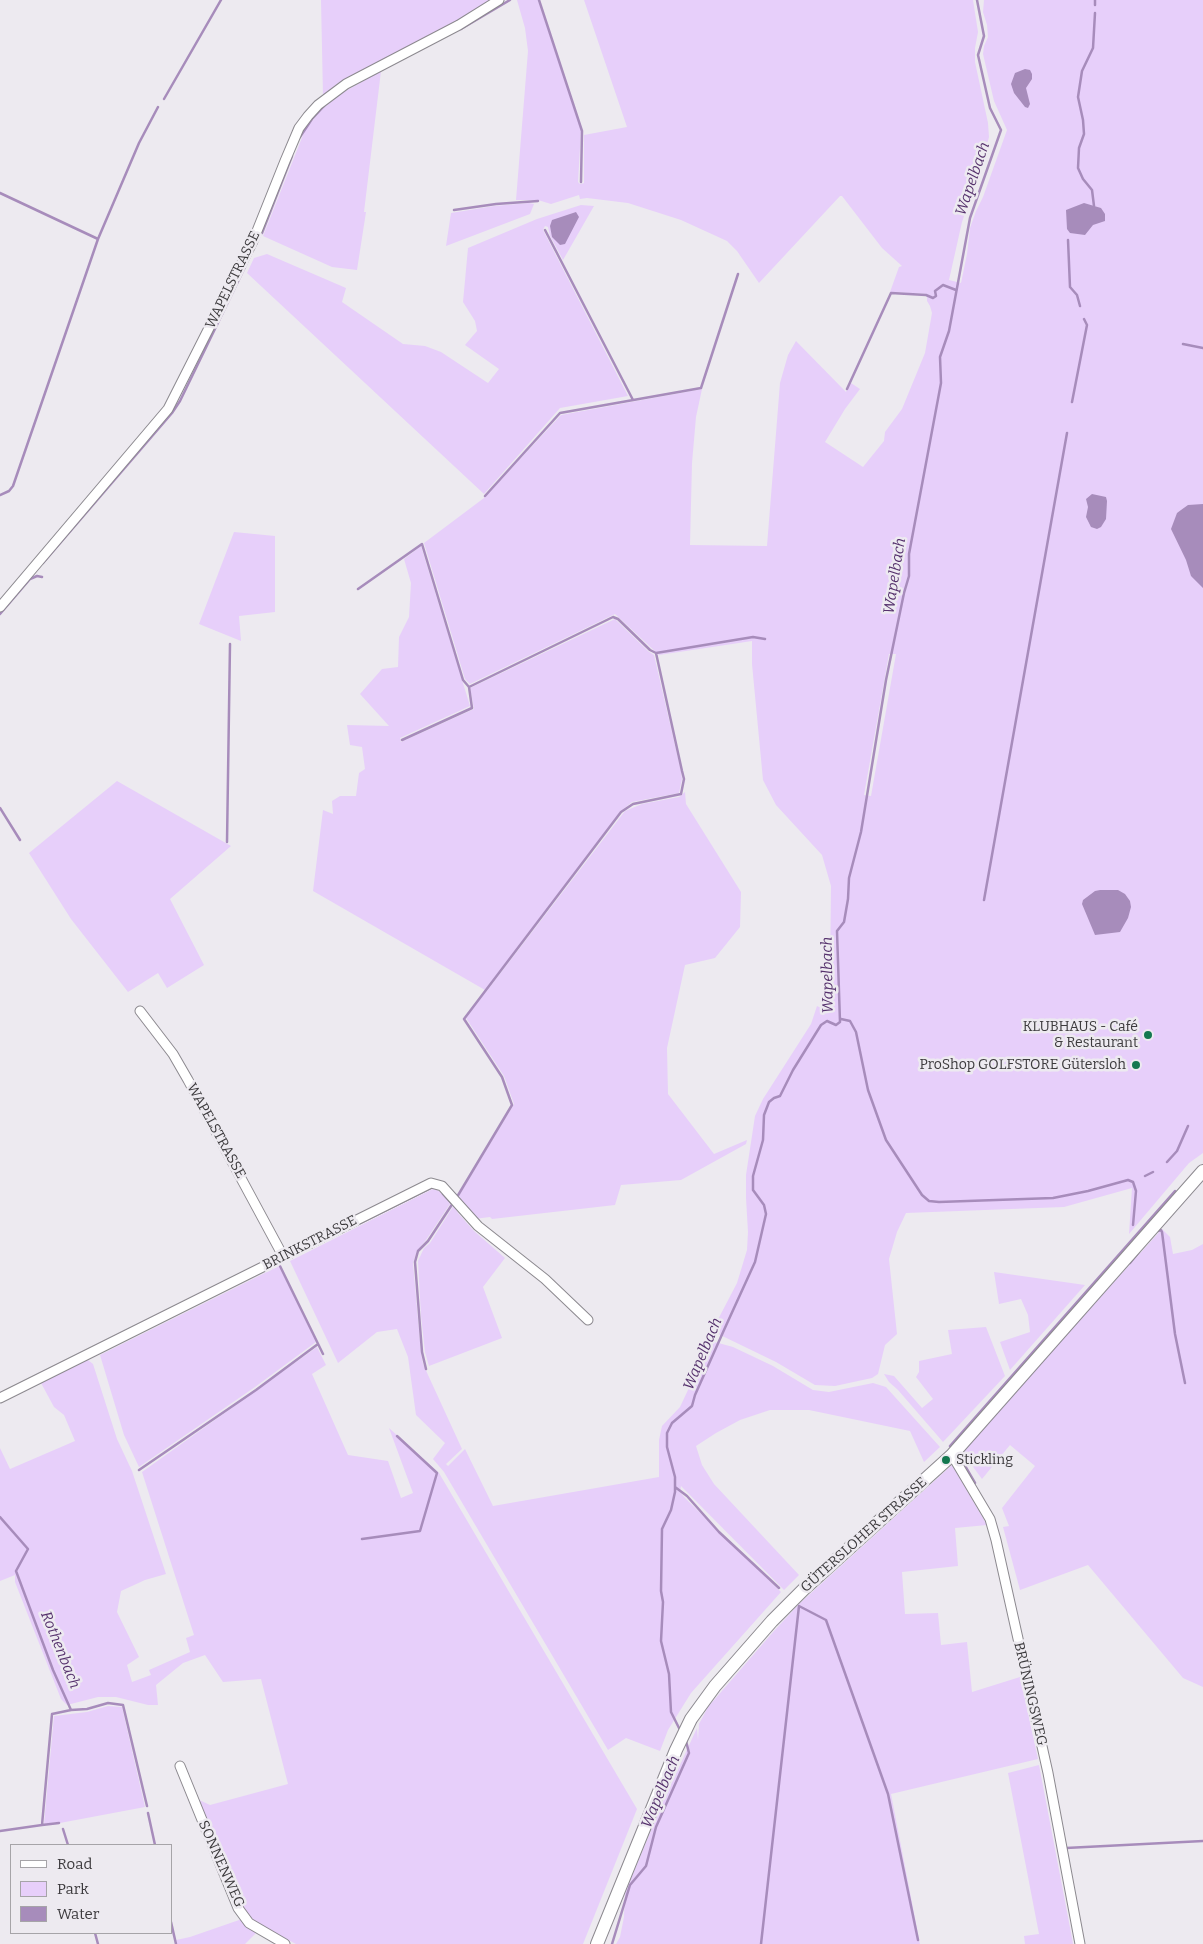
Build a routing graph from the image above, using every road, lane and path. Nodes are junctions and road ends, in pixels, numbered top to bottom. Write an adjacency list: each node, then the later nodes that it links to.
1 (499, 0): 2 (street, WAPELSTRASSE)
2 (0, 607)
3 (140, 1011): 5 (street, WAPELSTRASSE)
4 (1203, 1171): 8 (main road, GÜTERSLOHER STRASSE)
5 (283, 1256): 6 (street, BRINKSTRASSE); 7 (street, BRINKSTRASSE)
6 (588, 1320)
7 (0, 1398)
8 (952, 1455): 11 (main road, GÜTERSLOHER STRASSE); 12 (street, BRÜNINGSWEG)
9 (180, 1766): 10 (street, SONNENWEG)
10 (285, 1944)
11 (597, 1944)
12 (1080, 1944)

